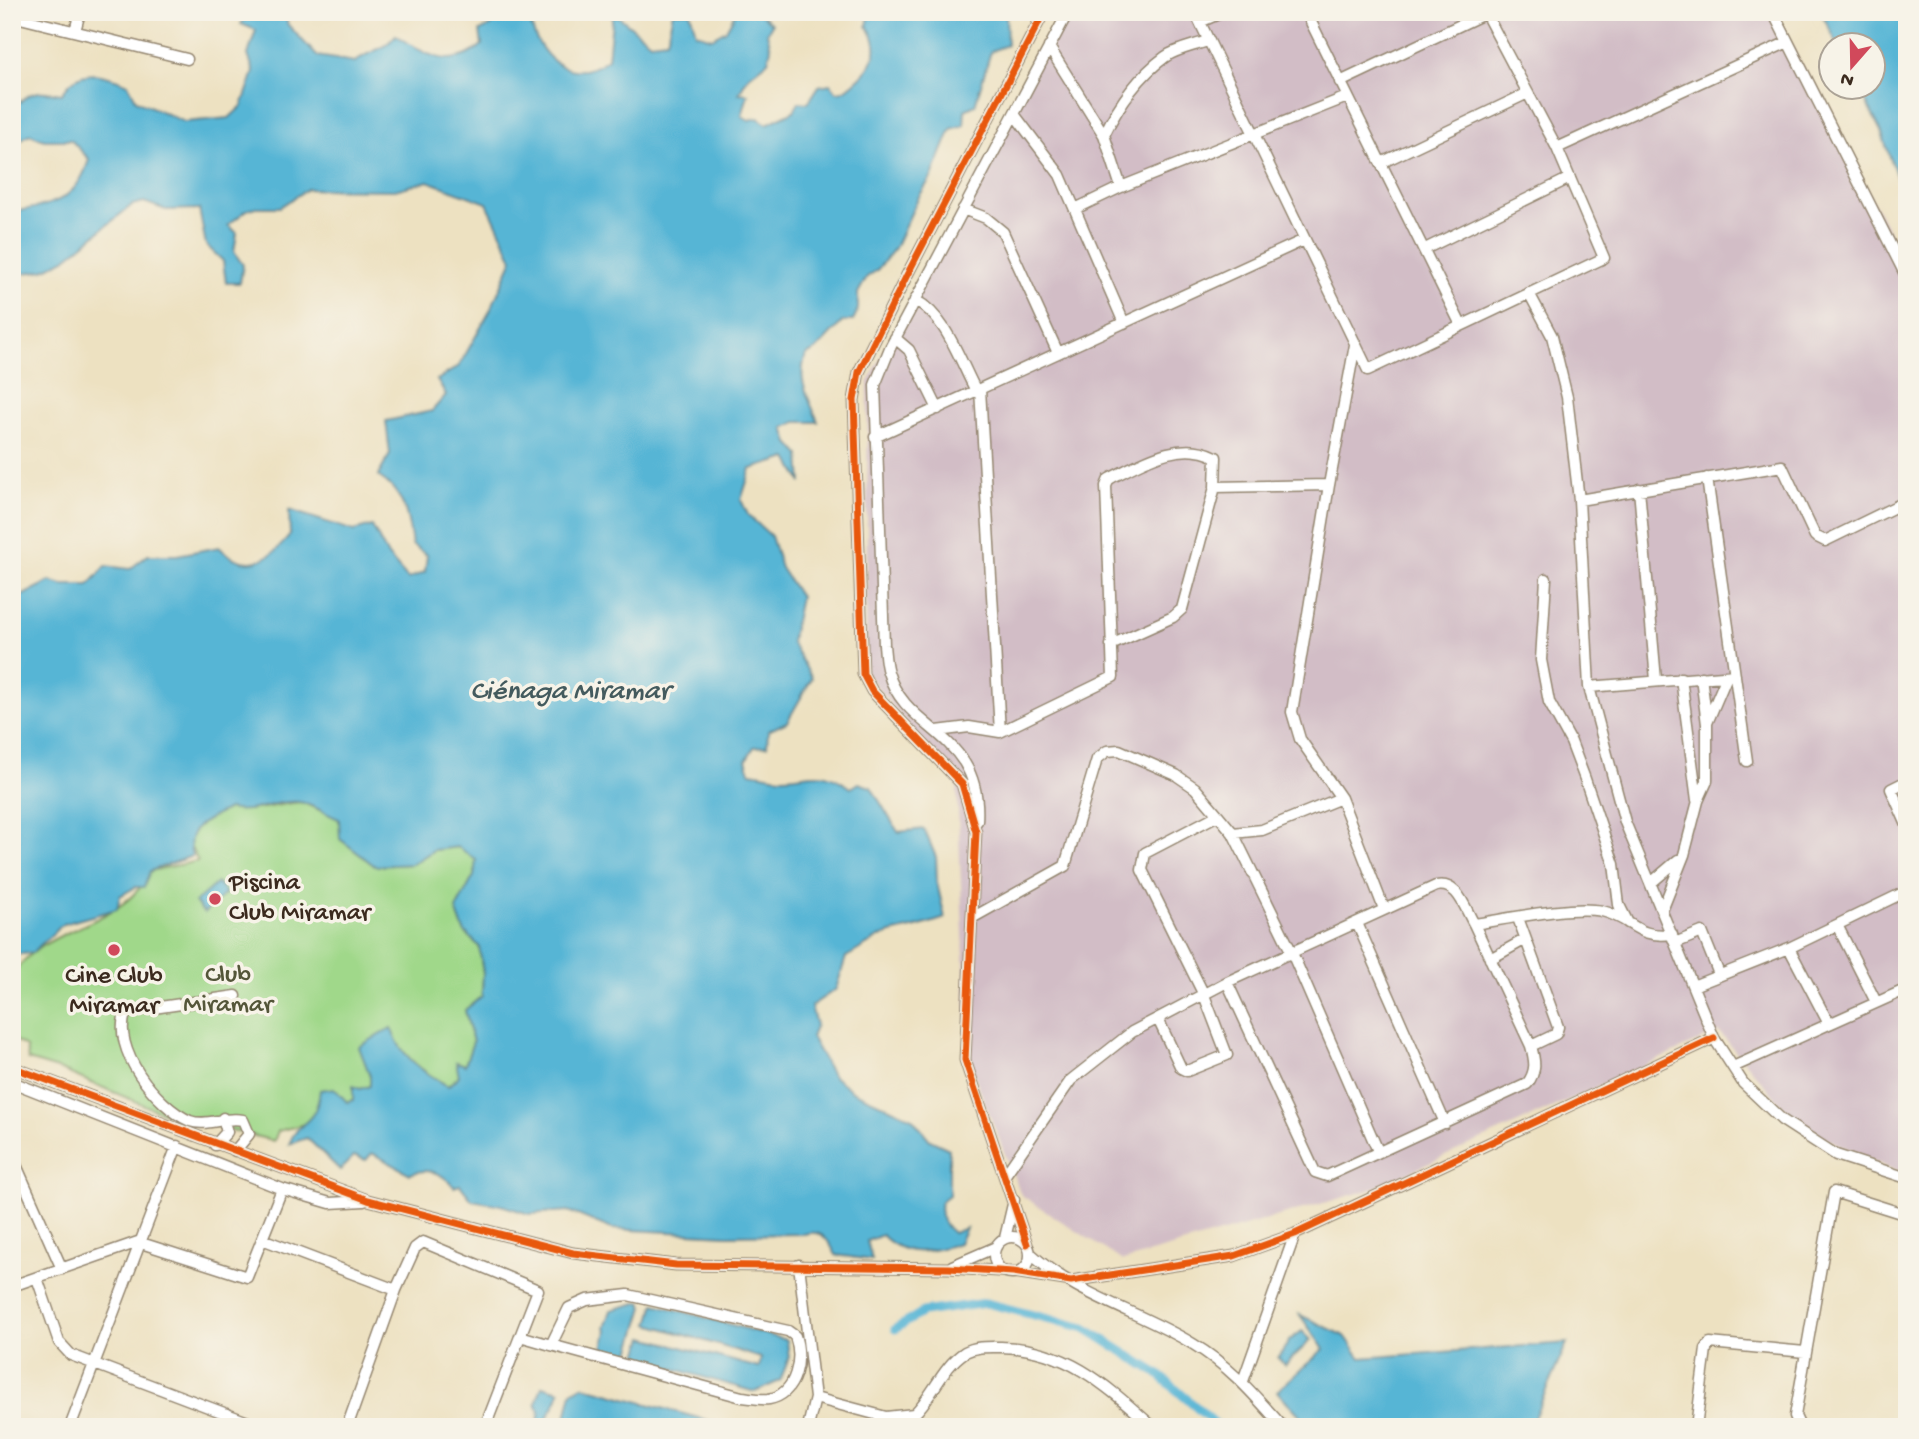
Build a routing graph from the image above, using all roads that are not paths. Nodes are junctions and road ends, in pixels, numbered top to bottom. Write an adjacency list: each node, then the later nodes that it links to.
1 (80, 12): 10 (street)
2 (1044, 12): 62 (street)
3 (1068, 12): 13 (street)
4 (1223, 12): 9 (street)
5 (1307, 12): 15 (street)
6 (1773, 12): 12 (street)
7 (1486, 13): 15 (street); 16 (street)
8 (12, 16): 10 (street)
9 (1197, 17): 11 (street)
10 (75, 31): 14 (street)
11 (1207, 41): 19 (street); 20 (street)
12 (1787, 42): 21 (street); 29 (street)
13 (1049, 47): 18 (street); 20 (street)
14 (187, 59)
15 (1340, 82): 17 (street)
16 (1528, 93): 21 (street); 22 (street)
17 (1347, 97): 19 (street); 22 (street)
18 (1014, 114): 25 (street); 26 (street)
19 (1253, 134): 24 (street); 27 (street)
20 (1104, 135): 24 (street)
21 (1557, 148): 23 (street)
22 (1383, 162): 28 (street)
23 (1570, 178): 28 (street); 30 (street)
24 (1121, 187): 26 (street)
25 (963, 209): 31 (street); 36 (street)
26 (1075, 209): 32 (street)
27 (1304, 240): 32 (street); 35 (street)
28 (1425, 250): 33 (street)
29 (1907, 278)
30 (1529, 293): 33 (street); 44 (street)
31 (915, 300): 34 (street); 37 (street)
32 (1124, 323): 36 (street)
33 (1461, 325): 35 (street)
34 (895, 338): 38 (street); 39 (street)
35 (1355, 345): 41 (street)
36 (1058, 353): 37 (street)
37 (978, 390): 38 (street); 55 (street)
38 (937, 409): 39 (street)
39 (876, 437): 54 (street)
40 (1707, 478): 43 (street); 45 (street); 48 (street)
41 (1329, 485): 42 (street); 58 (street)
42 (1216, 486): 47 (street); 47 (street)
43 (1639, 489): 44 (street); 51 (street)
44 (1579, 500): 52 (street)
45 (1907, 501)
46 (1546, 579): 72 (street)
47 (1111, 645): 55 (street)
48 (1731, 675): 49 (street); 53 (street); 56 (street)
49 (1701, 677): 50 (street); 53 (street)
50 (1681, 678): 51 (street); 59 (street)
51 (1656, 680): 52 (street)
52 (1589, 687): 65 (street)
53 (1707, 724): 59 (street)
54 (937, 731): 55 (street); 62 (street)
55 (1000, 732)
56 (1747, 761)
57 (1907, 780): 61 (street)
58 (1341, 798): 63 (street); 68 (street)
59 (1698, 801): 64 (street)
60 (1218, 815): 63 (street); 69 (street); 84 (street)
61 (1907, 825)
62 (976, 832): 69 (street)
63 (1233, 832): 78 (street)
64 (1684, 855): 65 (street); 67 (street)
65 (1651, 883): 67 (street)
66 (1907, 891): 74 (street)
67 (1663, 908): 75 (street)
68 (1384, 909): 71 (street); 73 (street)
69 (972, 918): 101 (street)
70 (1518, 918): 72 (street); 73 (street); 76 (street)
71 (1357, 923): 78 (street); 95 (street)
72 (1628, 923): 75 (street)
73 (1474, 924): 79 (street)
74 (1837, 925): 77 (street); 86 (street)
75 (1673, 938): 80 (street); 82 (street)
76 (1524, 940): 79 (street); 90 (street)
77 (1789, 947): 80 (street); 88 (street)
78 (1292, 953): 81 (street); 99 (street)
79 (1490, 959): 90 (street)
80 (1719, 974): 82 (street)
81 (1227, 982): 84 (street); 99 (street)
82 (1693, 986): 89 (street)
83 (1907, 989): 86 (street)
84 (1205, 995): 87 (street); 87 (street)
85 (236, 996): 94 (street)
86 (1876, 1002): 88 (street)
87 (1158, 1019): 101 (street)
88 (1829, 1024): 92 (street)
89 (1714, 1038): 92 (street); 107 (street)
90 (1531, 1046): 95 (street)
91 (12, 1067): 96 (street)
92 (1733, 1067): 102 (street)
93 (12, 1082): 97 (street)
94 (223, 1118): 96 (street); 98 (street)
95 (1445, 1123): 99 (street)
96 (215, 1145): 98 (street)
97 (177, 1146): 103 (street); 110 (street)
98 (235, 1151): 104 (street)
99 (1378, 1151)
100 (12, 1156): 115 (street)
101 (1005, 1175): 105 (street)
102 (1907, 1178)
103 (282, 1189): 104 (street); 109 (street)
104 (368, 1200): 113 (street)
105 (1014, 1200): 108 (street); 112 (street)
106 (1907, 1215): 123 (street)
107 (1296, 1234): 118 (street); 125 (street)
108 (1005, 1238): 111 (street); 112 (street)
109 (262, 1239): 110 (street); 120 (street)
110 (138, 1242): 115 (street); 124 (street)
111 (996, 1247): 114 (street); 116 (street)
112 (1028, 1248): 116 (street); 118 (street)
113 (799, 1265): 114 (street); 126 (street)
114 (948, 1268): 116 (street)
115 (62, 1269): 117 (street)
116 (1013, 1272): 118 (street)
117 (37, 1278): 119 (street); 124 (street)
118 (1071, 1281): 125 (street)
119 (12, 1286)
120 (396, 1290): 121 (street); 130 (street)
121 (520, 1336): 122 (street); 131 (street)
122 (551, 1345): 122 (street)
123 (1805, 1352): 127 (street); 135 (street)
124 (92, 1365): 128 (street); 129 (street)
125 (1243, 1381): 134 (street)
126 (815, 1398): 132 (street); 133 (street)
127 (1795, 1416): 136 (street); 137 (street)
128 (70, 1427)
129 (261, 1427)
130 (346, 1427)
131 (485, 1427)
132 (808, 1427)
133 (1153, 1427)
134 (1283, 1427)
135 (1696, 1427)
136 (1790, 1427)
137 (1800, 1427)

